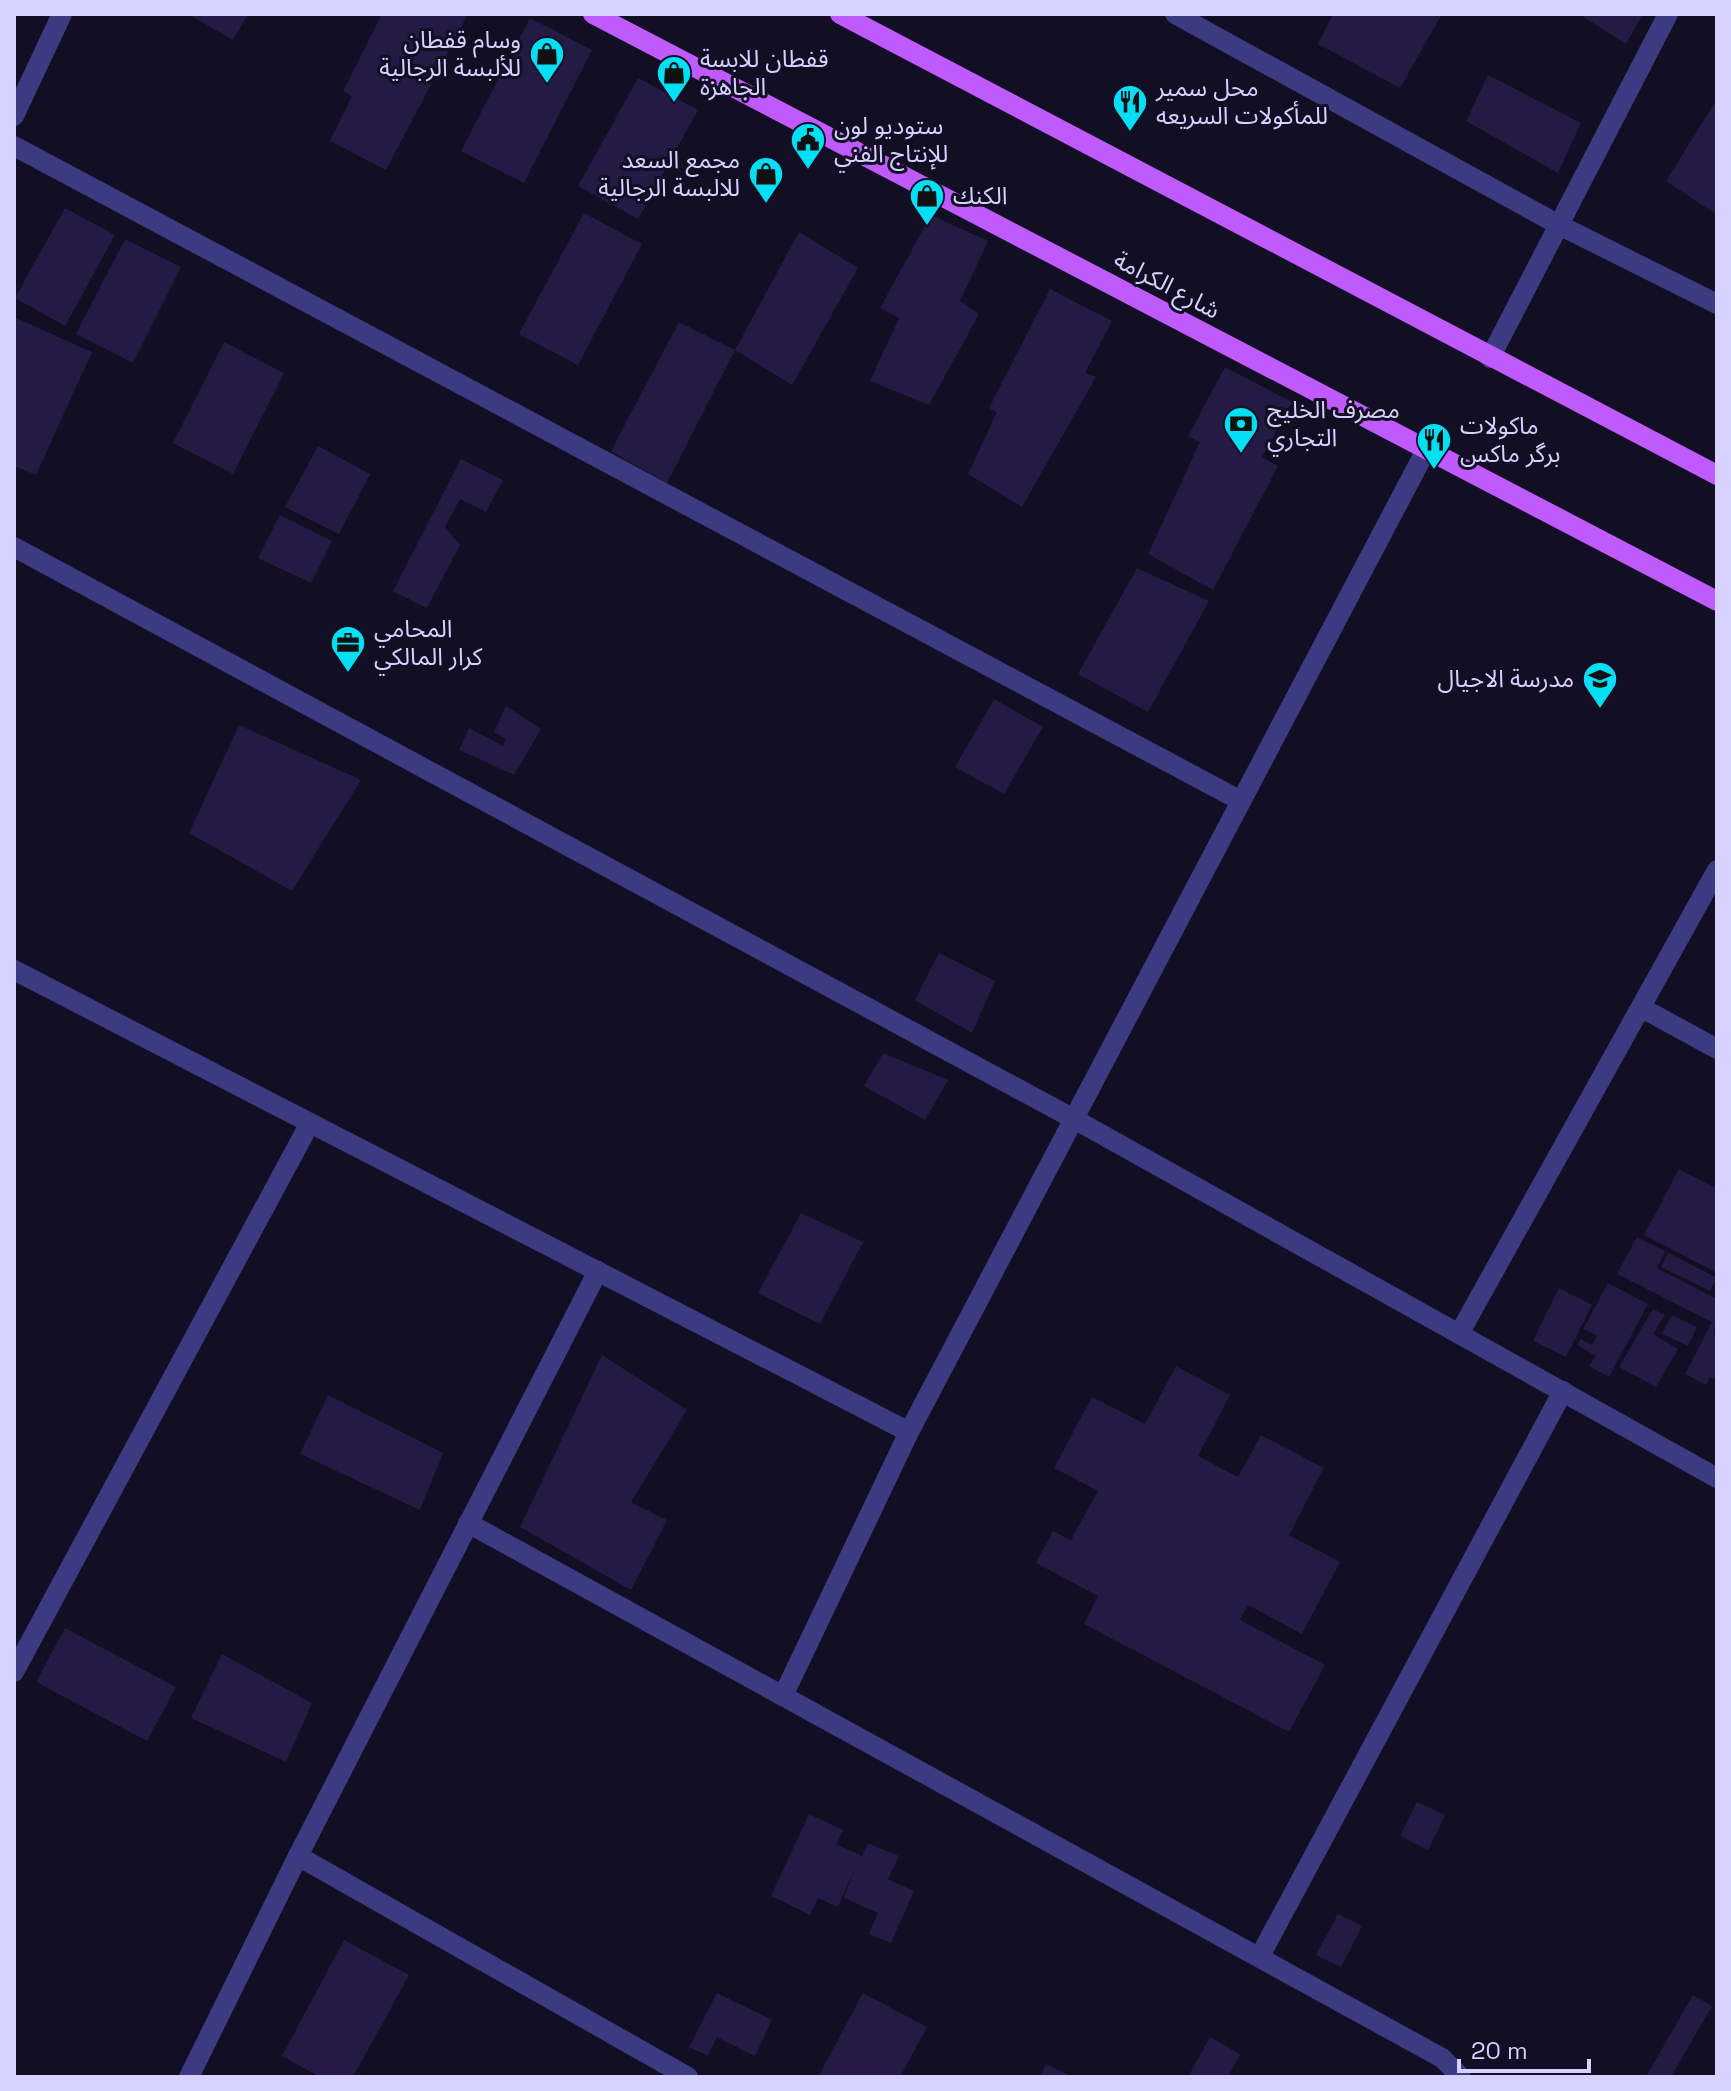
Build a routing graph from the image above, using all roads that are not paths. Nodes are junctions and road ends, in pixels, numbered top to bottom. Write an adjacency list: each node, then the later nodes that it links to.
1 (62, 14): 6 (street)
2 (593, 14): 11 (main road, شارع الكرامة)
3 (840, 14): 10 (main road)
4 (1175, 14): 8 (street)
5 (1668, 14): 8 (street)
6 (14, 116)
7 (14, 146): 15 (street)
8 (1559, 225): 9 (street); 10 (street)
9 (1717, 304)
10 (1490, 358): 12 (main road)
11 (1426, 450): 14 (main road, شارع الكرامة); 15 (street)
12 (1717, 475)
13 (14, 547): 20 (street)
14 (1717, 601)
15 (1241, 801): 20 (street)
16 (1717, 870): 18 (street)
17 (14, 970): 21 (street)
18 (1642, 1008): 19 (street); 23 (street)
19 (1717, 1049)
20 (1074, 1119): 23 (street); 25 (street)
21 (310, 1123): 22 (street); 28 (street)
22 (598, 1271): 25 (street); 27 (street)
23 (1459, 1334): 24 (street)
24 (1563, 1391): 26 (street); 31 (street)
25 (909, 1432): 29 (street)
26 (1717, 1478)
27 (468, 1523): 29 (street); 30 (street)
28 (14, 1672)
29 (783, 1696): 31 (street)
30 (298, 1856): 32 (street); 33 (street)
31 (1260, 1956): 34 (street)
32 (189, 2077)
33 (688, 2077)
34 (1461, 2077)

